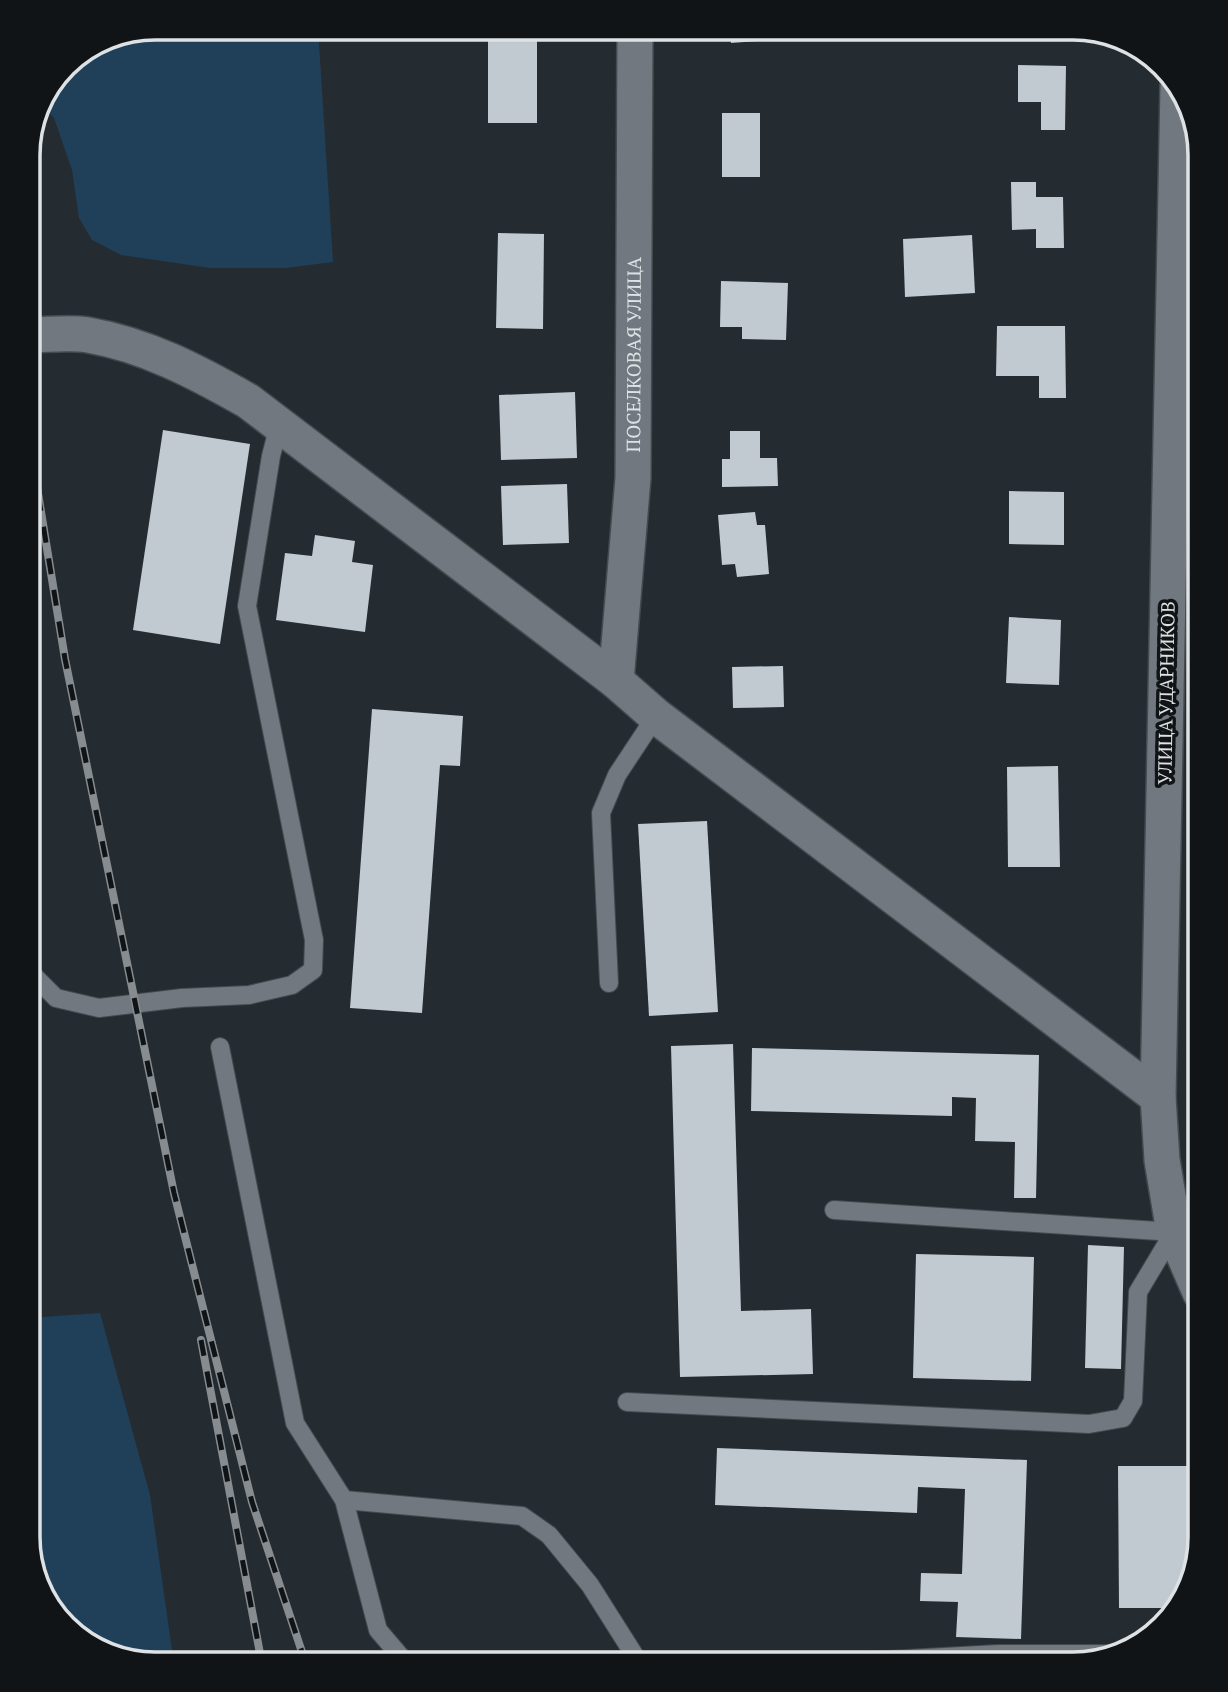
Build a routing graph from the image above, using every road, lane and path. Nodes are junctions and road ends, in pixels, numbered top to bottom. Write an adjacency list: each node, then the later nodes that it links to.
1 (635, 40): 5 (street, ПОСЕЛКОВАЯ УЛИЦА)
2 (1178, 108): 10 (street, УЛИЦА УДАРНИКОВ)
3 (40, 335): 4 (street)
4 (279, 425): 5 (street); 7 (lane)
5 (616, 681): 6 (street)
6 (656, 716): 8 (lane); 10 (street)
7 (40, 982)
8 (610, 983)
9 (220, 1048): 15 (lane)
10 (1158, 1097): 12 (street, УЛИЦА УДАРНИКОВ)
11 (834, 1210): 12 (lane)
12 (1174, 1232): 13 (street, УЛИЦА УДАРНИКОВ); 14 (lane)
13 (1188, 1264)
14 (627, 1402)
15 (344, 1500): 16 (lane); 17 (lane)
16 (397, 1652)
17 (632, 1652)

